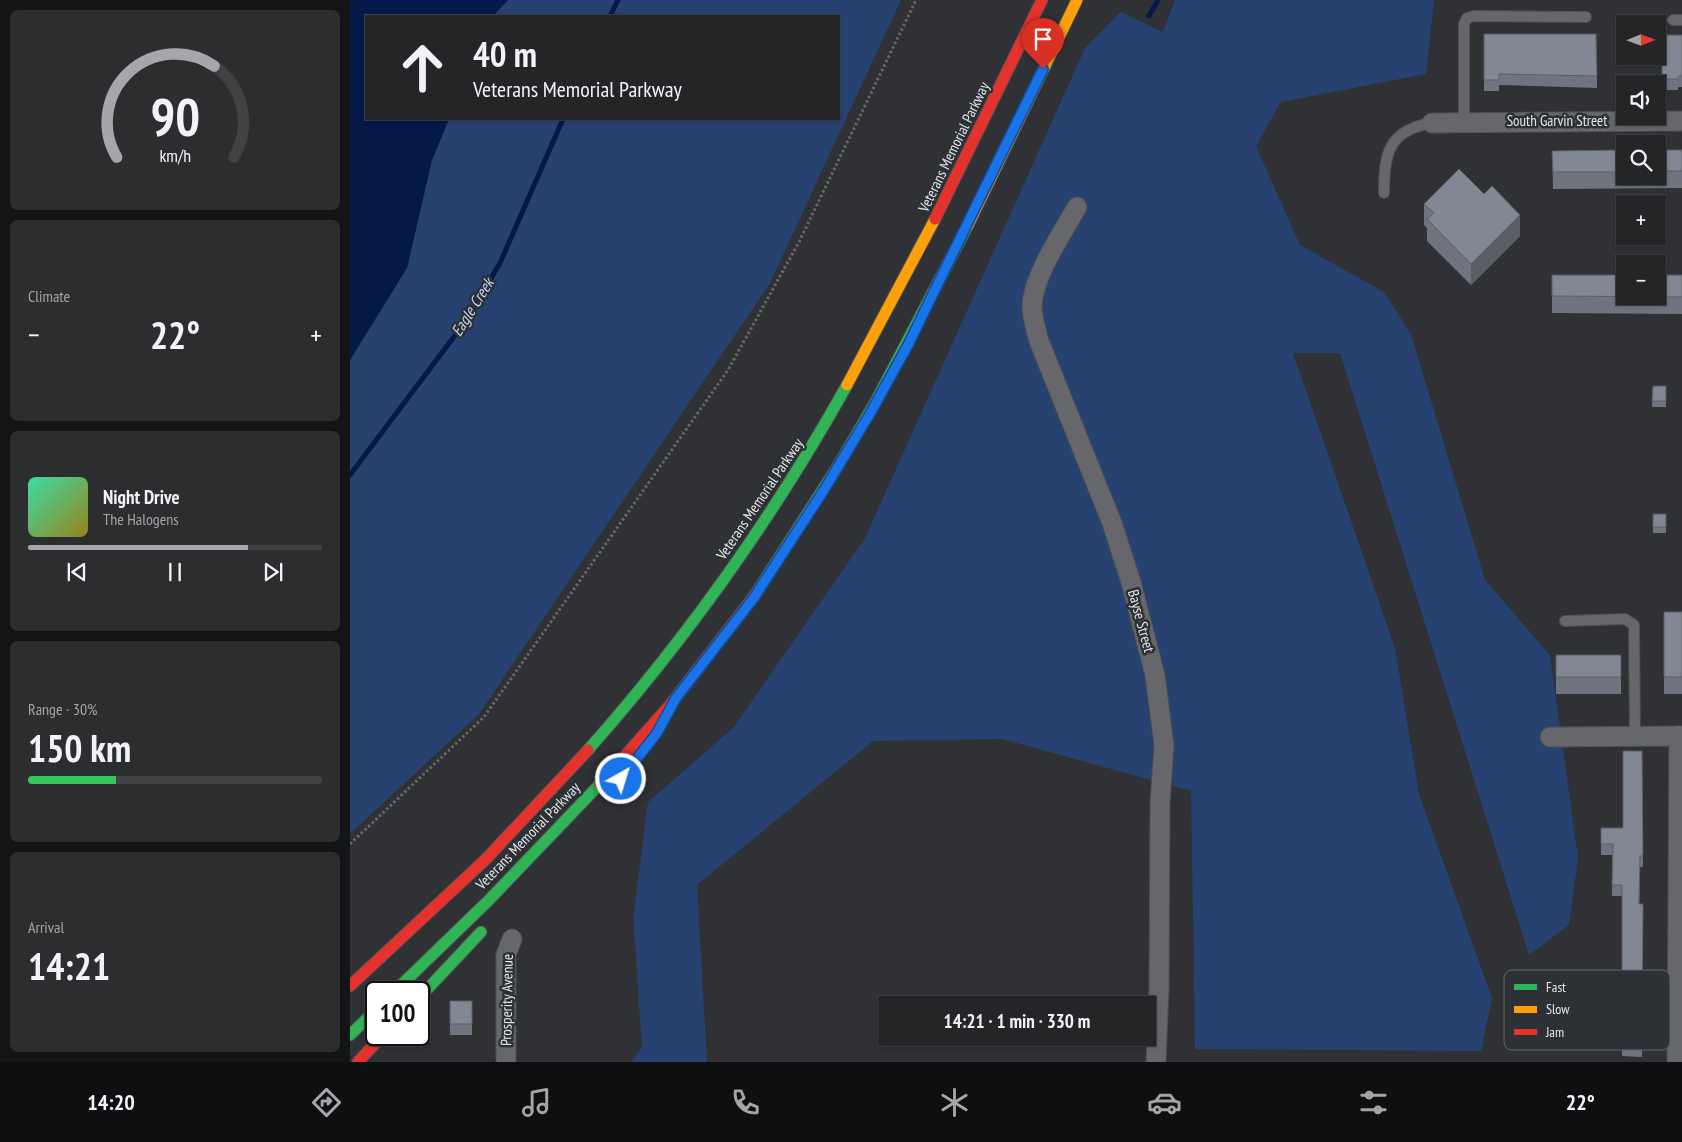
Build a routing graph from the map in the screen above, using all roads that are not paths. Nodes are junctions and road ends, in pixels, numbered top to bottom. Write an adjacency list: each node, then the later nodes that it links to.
1 (1042, 0): 18 (highway, Veterans Memorial Parkway)
2 (1077, 0): 10 (highway, Veterans Memorial Parkway)
3 (1586, 17): 5 (lane)
4 (1682, 121): 5 (street, South Garvin Street)
5 (1464, 122): 6 (street, South Garvin Street)
6 (1432, 123): 7 (lane)
7 (1384, 193)
8 (1077, 207): 25 (street, Bayse Street)
9 (1565, 621): 12 (lane)
10 (676, 698): 14 (highway); 17 (highway, Veterans Memorial Parkway)
11 (1550, 736): 12 (street)
12 (1635, 736): 13 (street)
13 (1681, 736): 26 (street)
14 (614, 786)
15 (491, 921): 19 (highway)
16 (512, 939): 24 (street, Prosperity Avenue)
17 (406, 981)
18 (350, 986)
19 (430, 986)
20 (365, 1021): 21 (highway)
21 (350, 1035)
22 (373, 1046): 23 (highway)
23 (358, 1062)
24 (506, 1062)
25 (1156, 1062)
26 (1676, 1062)

